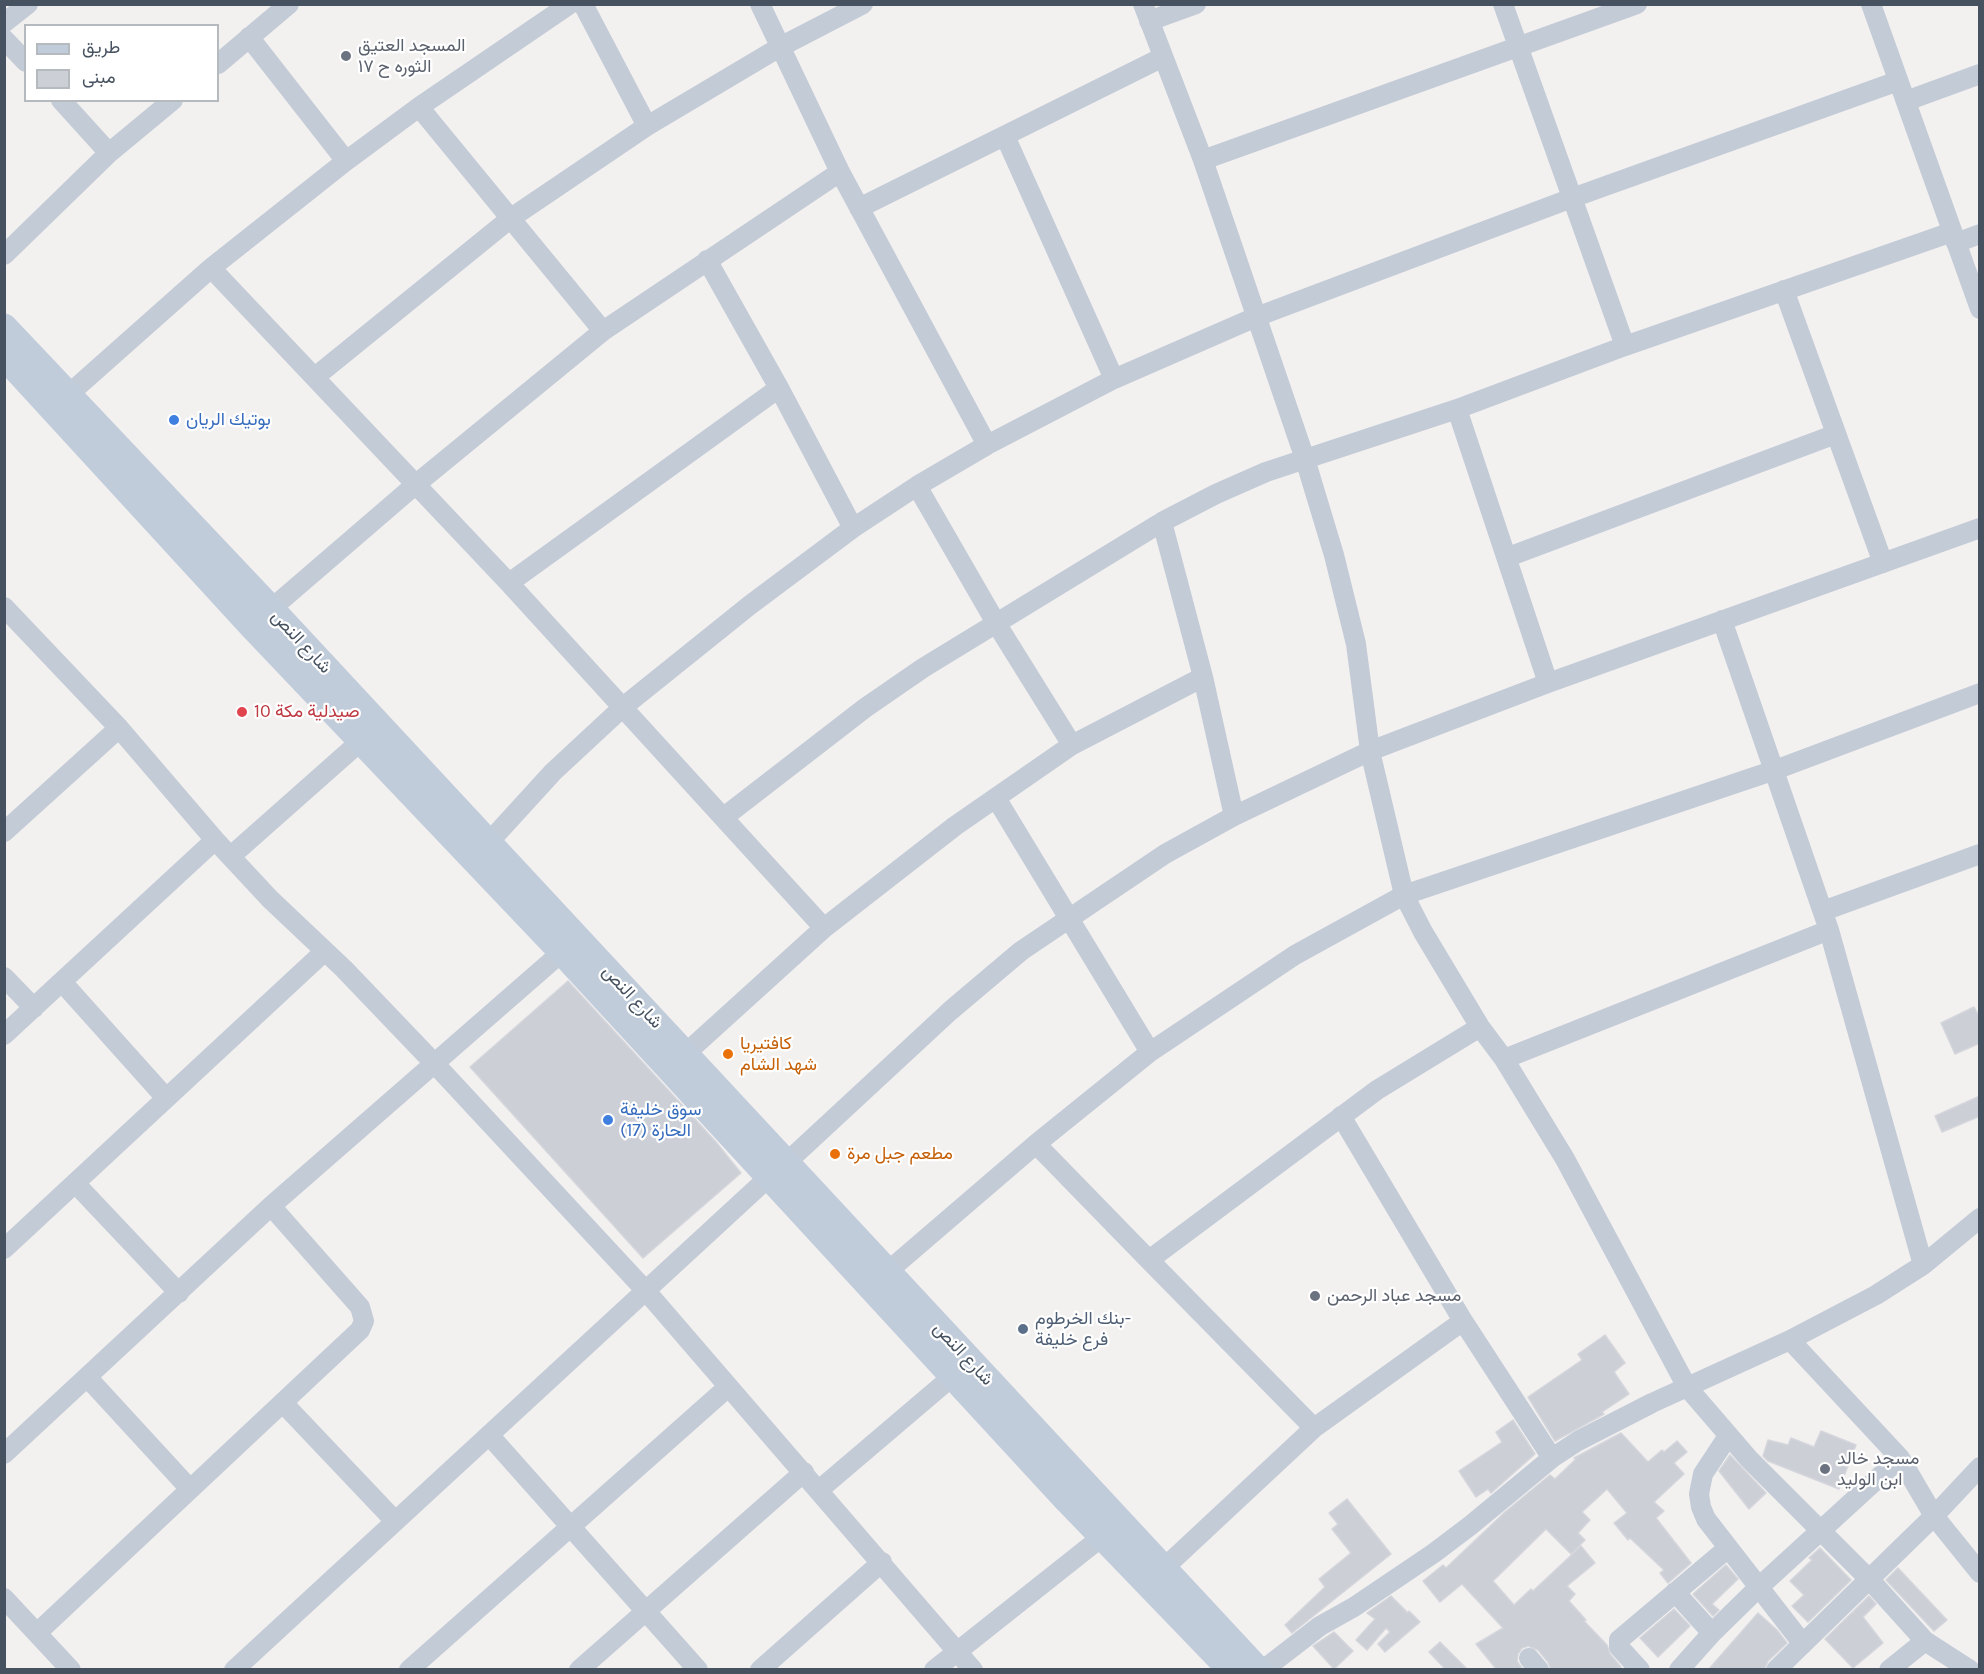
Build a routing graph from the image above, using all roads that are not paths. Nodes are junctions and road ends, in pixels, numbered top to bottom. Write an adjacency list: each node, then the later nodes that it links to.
1 (28, 4): 12 (street)
2 (289, 4): 13 (street)
3 (570, 4): 25 (street)
4 (583, 4): 26 (street)
5 (760, 4): 15 (street)
6 (863, 4): 15 (street)
7 (1196, 4): 11 (street)
8 (1503, 4): 16 (street)
9 (1637, 4): 16 (street)
10 (1871, 4): 21 (street)
11 (1146, 13): 17 (street)
12 (4, 23)
13 (249, 37): 19 (street); 30 (street)
14 (4, 39): 18 (street)
15 (780, 47): 26 (street); 31 (street)
16 (1518, 47): 29 (street); 32 (street)
17 (1163, 57): 27 (street); 29 (street)
18 (24, 60)
19 (219, 62)
20 (1980, 74): 22 (street)
21 (1898, 81): 22 (street); 32 (street)
22 (1906, 101): 36 (street)
23 (63, 102): 28 (street)
24 (171, 102): 28 (street)
25 (419, 107): 30 (street); 34 (street)
26 (647, 126): 34 (street)
27 (1005, 136): 33 (street); 48 (street)
28 (109, 153): 37 (street)
29 (1203, 160): 42 (street)
30 (346, 161): 39 (street)
31 (840, 172): 33 (street); 38 (street)
32 (1572, 198): 42 (street); 45 (street)
33 (859, 208): 53 (street)
34 (511, 218): 44 (street); 47 (street)
35 (1980, 234): 36 (street)
36 (1954, 237): 40 (street); 41 (street)
37 (4, 255)
38 (707, 260): 44 (street); 49 (street)
39 (211, 268): 47 (street); 50 (street)
40 (1784, 290): 45 (street); 52 (street)
41 (1980, 309)
42 (1256, 316): 48 (street); 54 (street)
43 (4, 327): 50 (main road, شارع النص)
44 (603, 331): 55 (street)
45 (1625, 346): 51 (street)
46 (4, 356): 72 (main road, شارع النص)
47 (315, 377): 55 (street)
48 (1114, 380): 53 (street)
49 (779, 388): 58 (street); 62 (street)
50 (69, 394): 63 (main road, شارع النص)
51 (1457, 409): 54 (street); 60 (street)
52 (1836, 434): 60 (street); 61 (street)
53 (987, 445): 56 (street)
54 (1305, 459): 57 (street); 74 (street)
55 (415, 485): 62 (street); 63 (street)
56 (917, 486): 58 (street); 66 (street)
57 (1162, 522): 66 (street); 67 (street)
58 (853, 528): 70 (street)
59 (1980, 528): 61 (street)
60 (1508, 557): 68 (street)
61 (1882, 563): 65 (street)
62 (509, 583): 70 (street)
63 (271, 609): 81 (main road, شارع النص)
64 (8, 617): 71 (street)
65 (1722, 621): 68 (street); 75 (street)
66 (996, 623): 73 (street); 78 (street)
67 (1203, 677): 73 (street); 77 (street)
68 (1548, 683): 74 (street)
69 (1980, 693): 75 (street)
70 (622, 707): 78 (street); 81 (street)
71 (119, 728): 79 (street); 80 (street)
72 (362, 740): 81 (main road, شارع النص); 83 (street)
73 (1072, 745): 76 (street)
74 (1370, 751): 77 (street); 84 (street)
75 (1775, 770): 84 (street); 85 (street)
76 (996, 798): 86 (street); 87 (street)
77 (1234, 816): 86 (street)
78 (724, 817): 87 (street)
79 (4, 832)
80 (215, 840): 83 (street); 92 (street)
81 (481, 851): 90 (main road, شارع النص); 97 (main road, شارع النص)
82 (1980, 854): 85 (street)
83 (231, 856): 89 (street)
84 (1404, 895): 94 (street); 96 (street)
85 (1823, 911): 88 (street)
86 (1067, 918): 96 (street); 103 (street)
87 (824, 928): 97 (street)
88 (1829, 930): 98 (street); 109 (street)
89 (325, 951): 99 (street); 100 (street)
90 (562, 952): 99 (street); 103 (main road, شارع النص)
91 (4, 977): 93 (street)
92 (62, 982): 93 (street); 100 (street)
93 (34, 1008): 95 (street)
94 (1480, 1027): 98 (street); 101 (street)
95 (4, 1035)
96 (1150, 1052): 102 (street)
97 (685, 1054): 103 (main road, شارع النص)
98 (1504, 1059): 118 (street)
99 (434, 1063): 105 (street); 111 (street)
100 (166, 1098): 104 (street)
101 (1341, 1116): 108 (street); 113 (street)
102 (1036, 1144): 108 (street); 110 (street)
103 (778, 1170): 110 (main road, شارع النص); 111 (street); 115 (main road, شارع النص)
104 (75, 1183): 107 (street); 112 (street)
105 (271, 1206): 112 (street); 119 (street)
106 (1980, 1218): 109 (street)
107 (4, 1249)
108 (1149, 1260): 120 (street)
109 (1923, 1265): 114 (street)
110 (887, 1272): 130 (main road, شارع النص)
111 (646, 1291): 117 (street); 121 (street)
112 (179, 1293): 116 (street)
113 (1463, 1321): 120 (street); 124 (street)
114 (1791, 1340): 118 (street); 125 (street)
115 (953, 1376): 129 (street); 130 (main road, شارع النص)
116 (87, 1377): 123 (street); 128 (street)
117 (728, 1387): 127 (street); 133 (street)
118 (1688, 1387): 122 (street); 124 (street)
119 (283, 1403): 128 (street); 132 (street)
120 (1314, 1428): 138 (street)
121 (489, 1435): 132 (street); 133 (street)
122 (1728, 1436): 134 (street); 136 (street)
123 (4, 1454)
124 (1552, 1458): 160 (street)
125 (1900, 1458): 131 (street); 134 (street)
126 (1980, 1467): 131 (street)
127 (804, 1472): 129 (street); 144 (street)
128 (190, 1489): 145 (street)
129 (819, 1490): 137 (street)
130 (1077, 1493): 135 (main road, شارع النص); 138 (main road, شارع النص)
131 (1934, 1516): 139 (street); 140 (street)
132 (395, 1521): 151 (street)
133 (570, 1525): 144 (street); 152 (street)
134 (1821, 1531): 140 (street); 141 (street)
135 (1102, 1536): 149 (street); 158 (main road, شارع النص)
136 (1728, 1548): 141 (street); 142 (street)
137 (882, 1562): 149 (street); 155 (street)
138 (1164, 1568): 159 (main road, شارع النص)
139 (1980, 1573)
140 (1870, 1580): 147 (street); 148 (street)
141 (1759, 1587): 146 (street); 148 (street)
142 (1675, 1592): 146 (street); 161 (street)
143 (4, 1598): 145 (street)
144 (646, 1610): 153 (street); 154 (street)
145 (37, 1633): 150 (street)
146 (1712, 1633): 162 (street)
147 (1925, 1641): 164 (street); 165 (street)
148 (1803, 1644): 163 (street)
149 (957, 1651): 156 (street); 157 (street)
150 (71, 1670)
151 (234, 1670)
152 (409, 1670)
153 (579, 1670)
154 (698, 1670)
155 (760, 1670)
156 (934, 1670)
157 (973, 1670)
158 (1231, 1670)
159 (1258, 1670)
160 (1263, 1670)
161 (1640, 1670)
162 (1679, 1670)
163 (1776, 1670)
164 (1889, 1670)
165 (1970, 1670)

